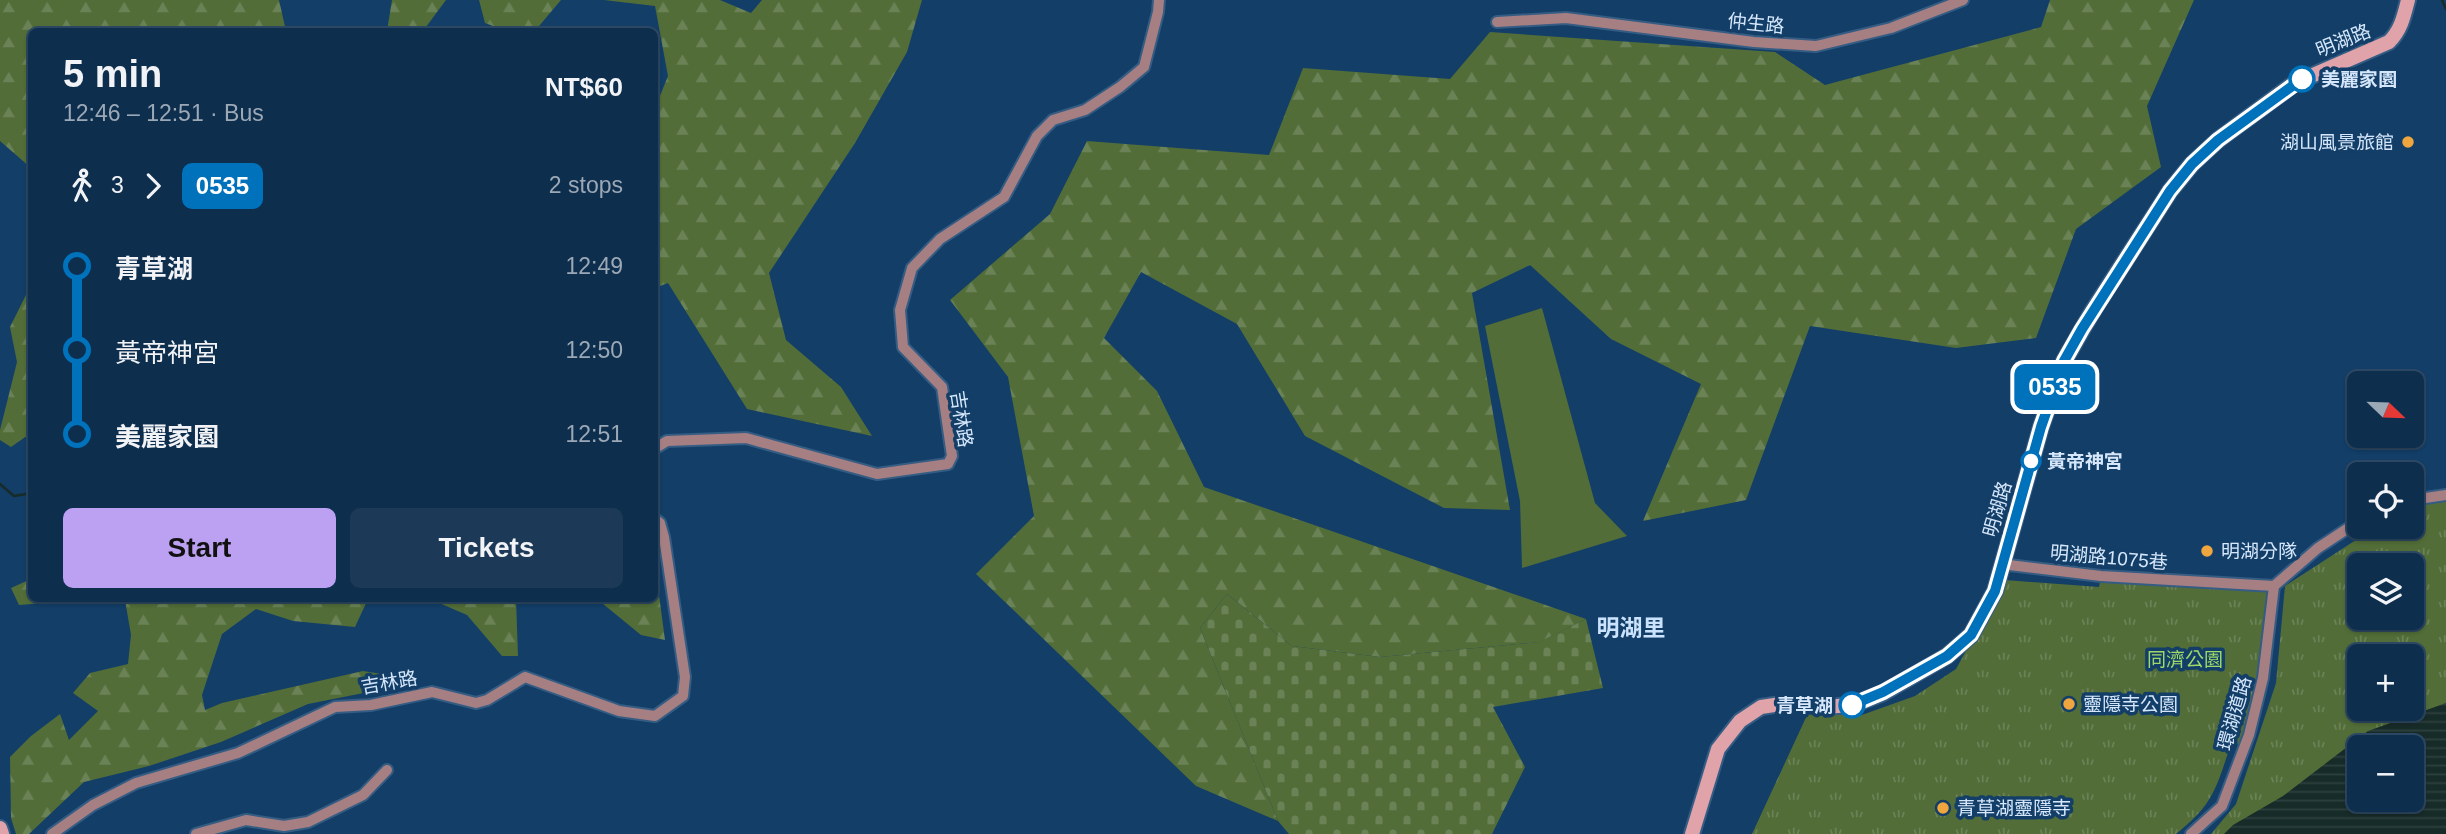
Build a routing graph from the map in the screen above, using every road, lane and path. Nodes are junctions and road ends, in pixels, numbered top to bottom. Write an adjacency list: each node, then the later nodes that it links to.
1 (1159, 0): 5 (street, 吉林路)
2 (1962, 0): 4 (street, 仲生路)
3 (2408, 0): 10 (street, 明湖路)
4 (1497, 22)
5 (658, 447)
6 (2446, 495): 7 (street)
7 (2424, 498)
8 (658, 521): 15 (street, 吉林路)
9 (2347, 529): 11 (street)
10 (2001, 564): 11 (street, 明湖路1075巷); 17 (street, 明湖路)
11 (2274, 586): 18 (street, 環湖道路)
12 (387, 770): 16 (street)
13 (0, 828): 14 (street)
14 (2, 834)
15 (52, 834)
16 (196, 834)
17 (1692, 834)
18 (2191, 834)

